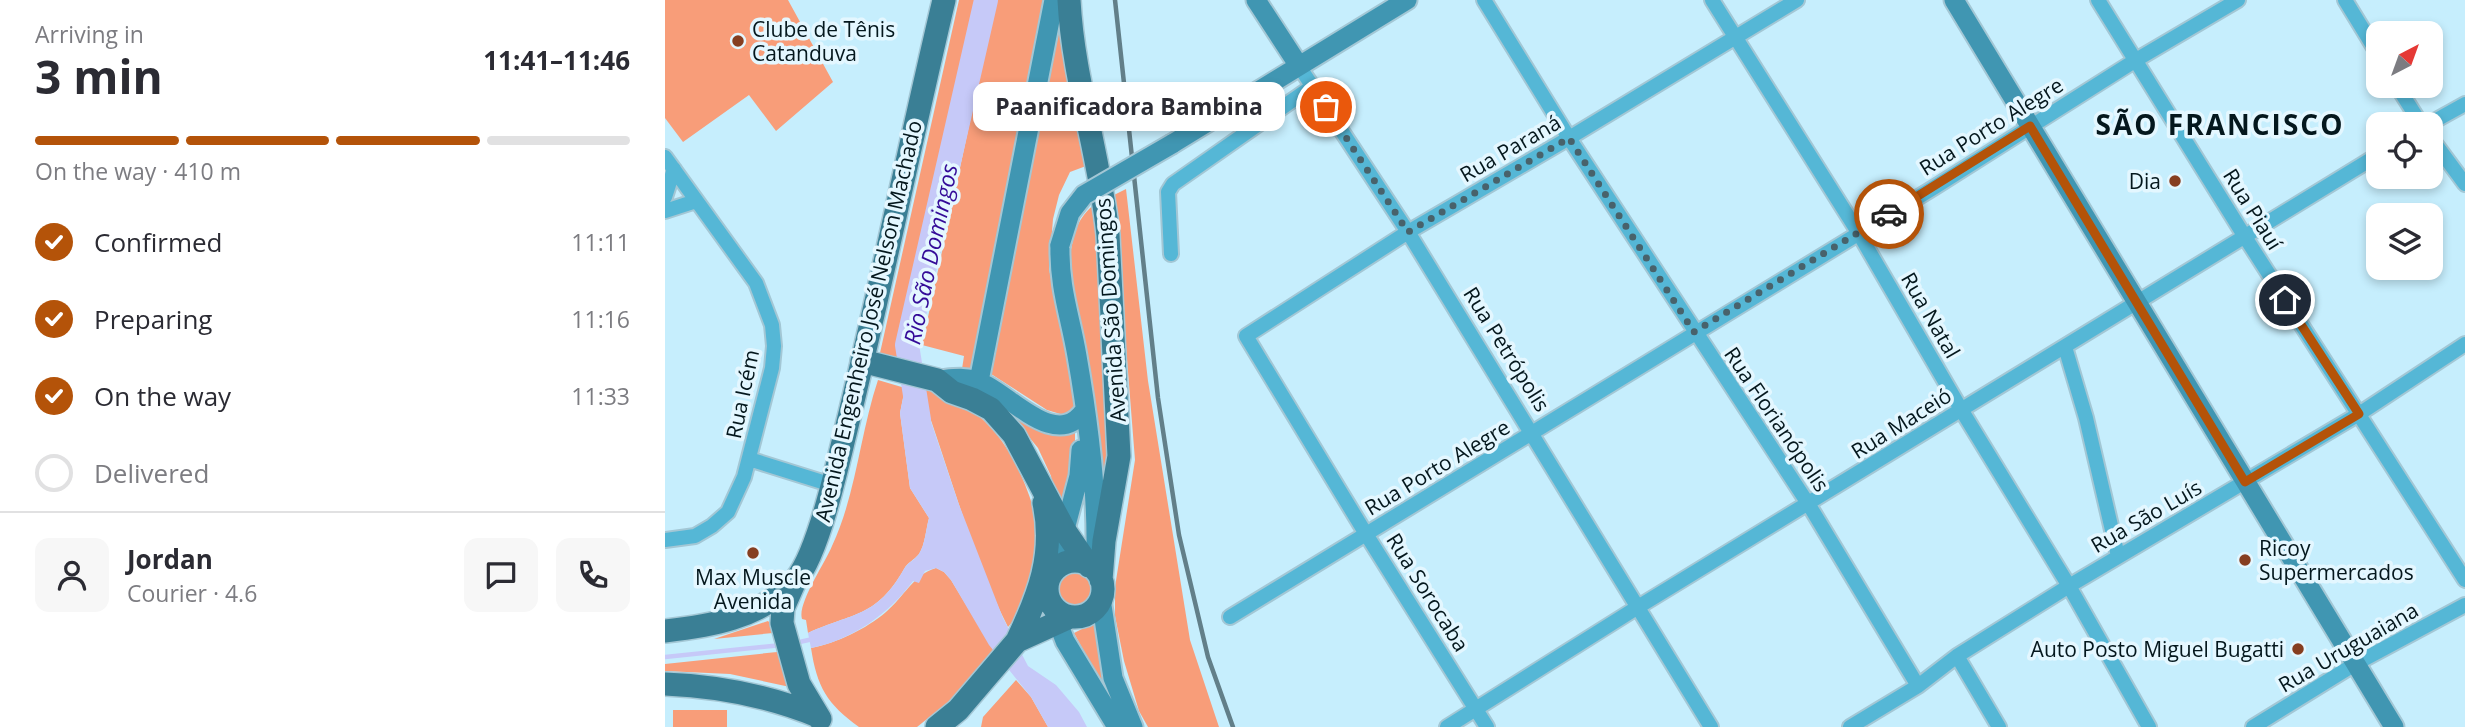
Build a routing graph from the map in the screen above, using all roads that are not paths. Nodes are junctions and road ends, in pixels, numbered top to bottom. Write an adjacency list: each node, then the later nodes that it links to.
1 (944, 0): 38 (main road, Avenida Engenheiro José Nelson Machado)
2 (1054, 0): 40 (main road)
3 (1069, 0): 55 (main road, Avenida São Domingos)
4 (1256, 0): 16 (main road, Rua Petrópolis)
5 (1407, 0): 16 (main road)
6 (1484, 0): 21 (street, Rua Florianópolis)
7 (1712, 0): 14 (street, Rua Natal)
8 (1797, 0): 14 (street, Rua Paraná)
9 (1954, 0): 20 (main road)
10 (2098, 0): 15 (street, Rua Piauí)
11 (2238, 0): 15 (street, Rua Porto Alegre)
12 (2345, 0): 13 (street)
13 (2366, 34)
14 (1735, 37): 21 (street, Rua Paraná); 30 (street, Rua Natal)
15 (2136, 60): 20 (street, Rua Porto Alegre); 31 (street, Rua Piauí)
16 (1299, 66): 17 (street, Rua Petrópolis); 41 (main road, bridge)
17 (1313, 86): 29 (street, Rua Petrópolis); 32 (street)
18 (2465, 104): 19 (street)
19 (2443, 116)
20 (2030, 126): 30 (street, Rua Porto Alegre); 33 (main road)
21 (1569, 138): 29 (street, Rua Paraná); 34 (street, Rua Florianópolis)
22 (2443, 154): 25 (street)
23 (2366, 162): 31 (street, Rua Maceió)
24 (669, 163): 26 (street); 27 (street, Rua Icém)
25 (2465, 184)
26 (665, 197)
27 (697, 201): 28 (street); 45 (street, Rua Icém)
28 (665, 211)
29 (1408, 232): 35 (street, Rua Paraná); 44 (street, Rua Petrópolis)
30 (1858, 232): 34 (street, Rua Porto Alegre); 42 (street, Rua Natal)
31 (2245, 237): 33 (street, Rua Maceió); 43 (street, Rua Piauí)
32 (1171, 254)
33 (2137, 303): 37 (street, Rua Maceió); 46 (main road)
34 (1694, 332): 44 (street, Rua Porto Alegre); 49 (street, Rua Florianópolis)
35 (1245, 336): 51 (street, Rua Sorocaba)
36 (2465, 344): 43 (street, Rua São Luís)
37 (2065, 347): 42 (street, Rua Maceió); 53 (street)
38 (871, 364): 39 (main road); 47 (main road, Avenida Engenheiro José Nelson Machado)
39 (937, 380): 40 (main road); 48 (main road)
40 (979, 381): 41 (main road, Avenida São Domingos)
41 (1084, 411): 50 (main road); 55 (main road)
42 (1962, 411): 49 (street, Rua Maceió); 58 (street, Rua Natal)
43 (2359, 414): 46 (street, Rua São Luís); 56 (street, Rua Piauí)
44 (1532, 433): 51 (street, Rua Porto Alegre); 60 (street, Rua Petrópolis)
45 (749, 459): 47 (street); 52 (street, Rua Icém)
46 (2245, 482): 53 (street, Rua São Luís); 66 (main road)
47 (832, 485): 57 (main road, Avenida Engenheiro José Nelson Machado)
48 (1040, 486): 50 (main road); 64 (main road)
49 (1809, 505): 60 (street, Rua Maceió); 68 (street, Rua Florianópolis)
50 (1065, 531): 54 (main road); 55 (main road)
51 (1366, 534): 62 (street, Rua Porto Alegre); 69 (street, Rua Sorocaba)
52 (665, 540)
53 (2118, 556): 58 (street, Rua São Luís)
54 (1055, 567): 55 (main road); 61 (main road)
55 (1096, 579): 61 (main road); 73 (main road)
56 (2465, 580)
57 (794, 583): 63 (main road, Avenida Engenheiro José Nelson Machado); 71 (main road)
58 (2069, 586): 65 (street, Rua São Luís); 79 (street, Rua Natal)
59 (2465, 605): 66 (street, Rua Uruguaiana)
60 (1638, 607): 69 (street, Rua Maceió); 76 (street, Rua Petrópolis)
61 (1060, 615): 64 (main road); 72 (main road)
62 (1230, 617)
63 (665, 631)
64 (1017, 640): 70 (main road)
65 (1957, 656): 68 (street, Rua São Luís); 78 (street)
66 (2355, 664): 80 (street, Rua Uruguaiana); 81 (main road)
67 (665, 684): 71 (main road)
68 (1918, 686): 77 (street, Rua São Luís)
69 (1476, 708): 74 (street, Rua Maceió); 75 (street, Rua Sorocaba)
70 (946, 721)
71 (822, 722)
72 (1117, 727)
73 (1133, 727)
74 (1447, 727)
75 (1487, 727)
76 (1711, 727)
77 (1850, 727)
78 (1999, 727)
79 (2149, 727)
80 (2253, 727)
81 (2394, 727)

